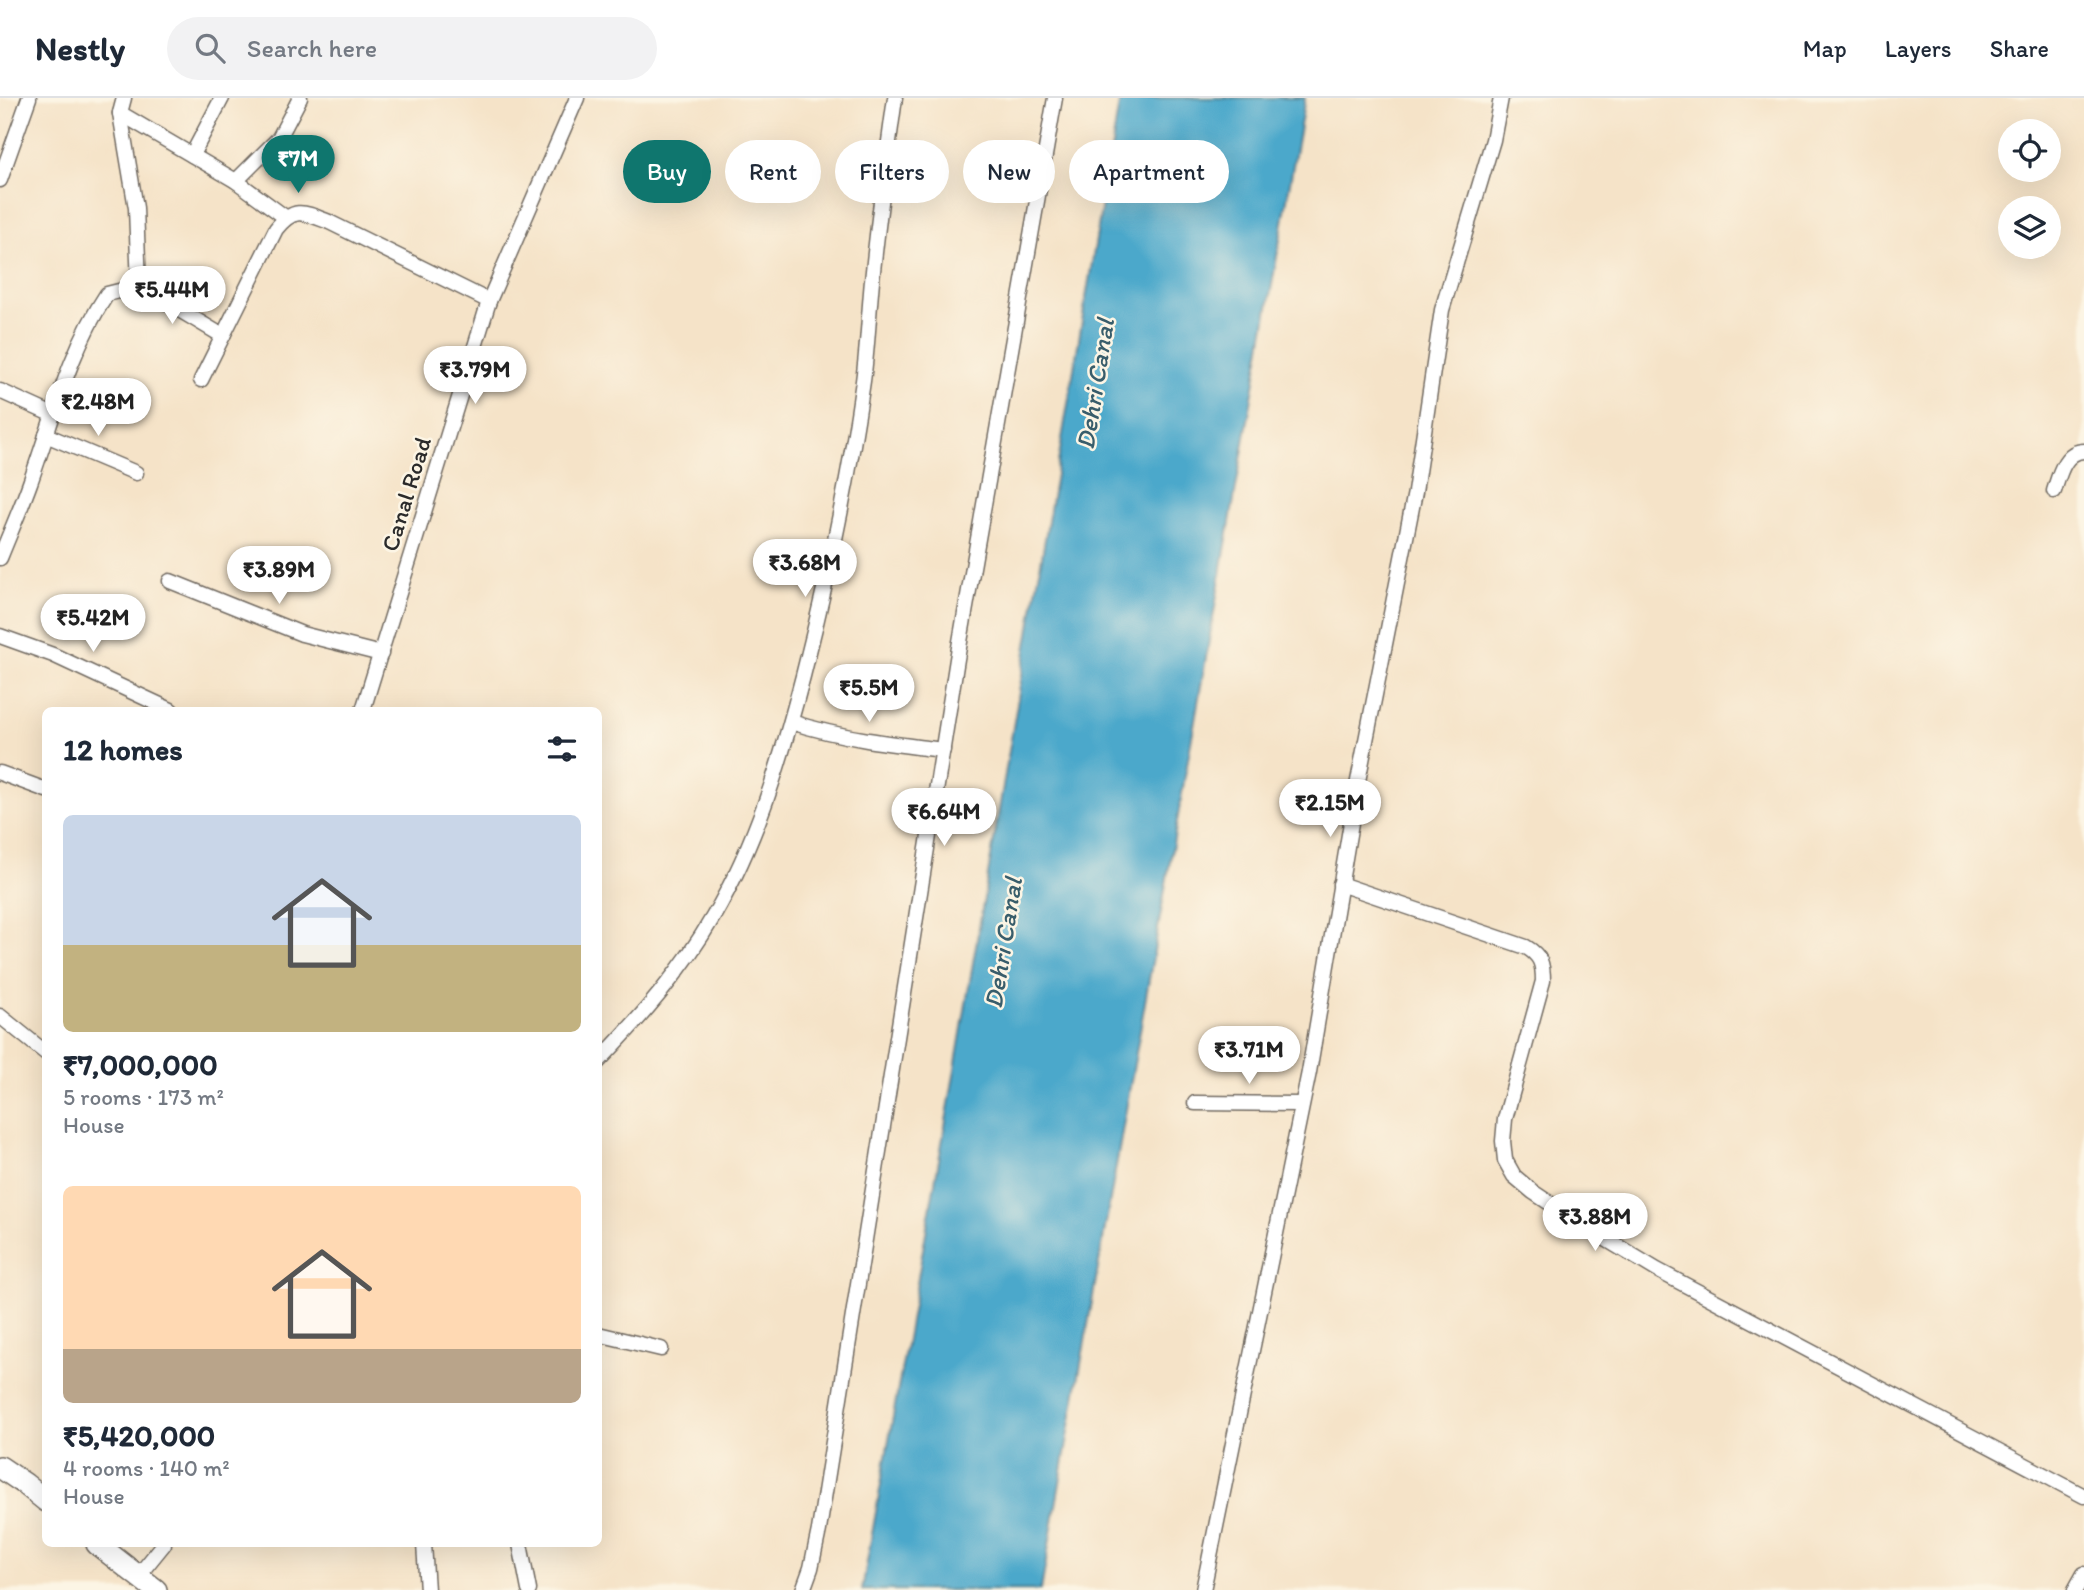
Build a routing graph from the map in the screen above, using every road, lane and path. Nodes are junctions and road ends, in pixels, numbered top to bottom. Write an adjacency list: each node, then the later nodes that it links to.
1 (29, 98): 11 (street)
2 (124, 98): 9 (street)
3 (222, 98): 10 (street)
4 (300, 98): 12 (street)
5 (577, 98): 15 (street, Canal Road)
6 (895, 98): 30 (street)
7 (1055, 98): 31 (street)
8 (1501, 98): 34 (street)
9 (120, 113): 10 (street); 14 (street)
10 (192, 155): 12 (street)
11 (0, 180)
12 (236, 181): 13 (street)
13 (285, 217): 15 (street); 16 (street)
14 (139, 286): 16 (street); 19 (street)
15 (489, 300): 27 (street, Canal Road)
16 (223, 336): 17 (street)
17 (201, 380)
18 (0, 391): 19 (street)
19 (53, 415): 20 (street)
20 (46, 435): 22 (street); 24 (street)
21 (2084, 451): 23 (street)
22 (136, 473)
23 (2054, 491)
24 (0, 558)
25 (170, 581): 27 (street)
26 (0, 636): 28 (street)
27 (381, 654): 29 (street, Canal Road)
28 (164, 707)
29 (364, 707)
30 (791, 722): 31 (street); 37 (street)
31 (943, 750): 56 (street)
32 (0, 773): 33 (street)
33 (42, 789)
34 (1340, 884): 39 (street); 45 (street)
35 (0, 1016): 36 (street)
36 (42, 1050)
37 (602, 1058)
38 (1195, 1103): 39 (street)
39 (1303, 1104): 57 (street)
40 (602, 1335): 41 (street)
41 (661, 1349)
42 (0, 1454): 44 (main road)
43 (0, 1468): 44 (main road)
44 (25, 1484): 46 (main road)
45 (2084, 1496)
46 (42, 1498)
47 (101, 1547): 52 (main road)
48 (162, 1547): 52 (street)
49 (424, 1547): 54 (street)
50 (521, 1547): 55 (street)
51 (2084, 1574): 58 (street)
52 (138, 1576): 53 (main road)
53 (156, 1590)
54 (426, 1590)
55 (529, 1590)
56 (803, 1590)
57 (1203, 1590)
58 (2076, 1590)

